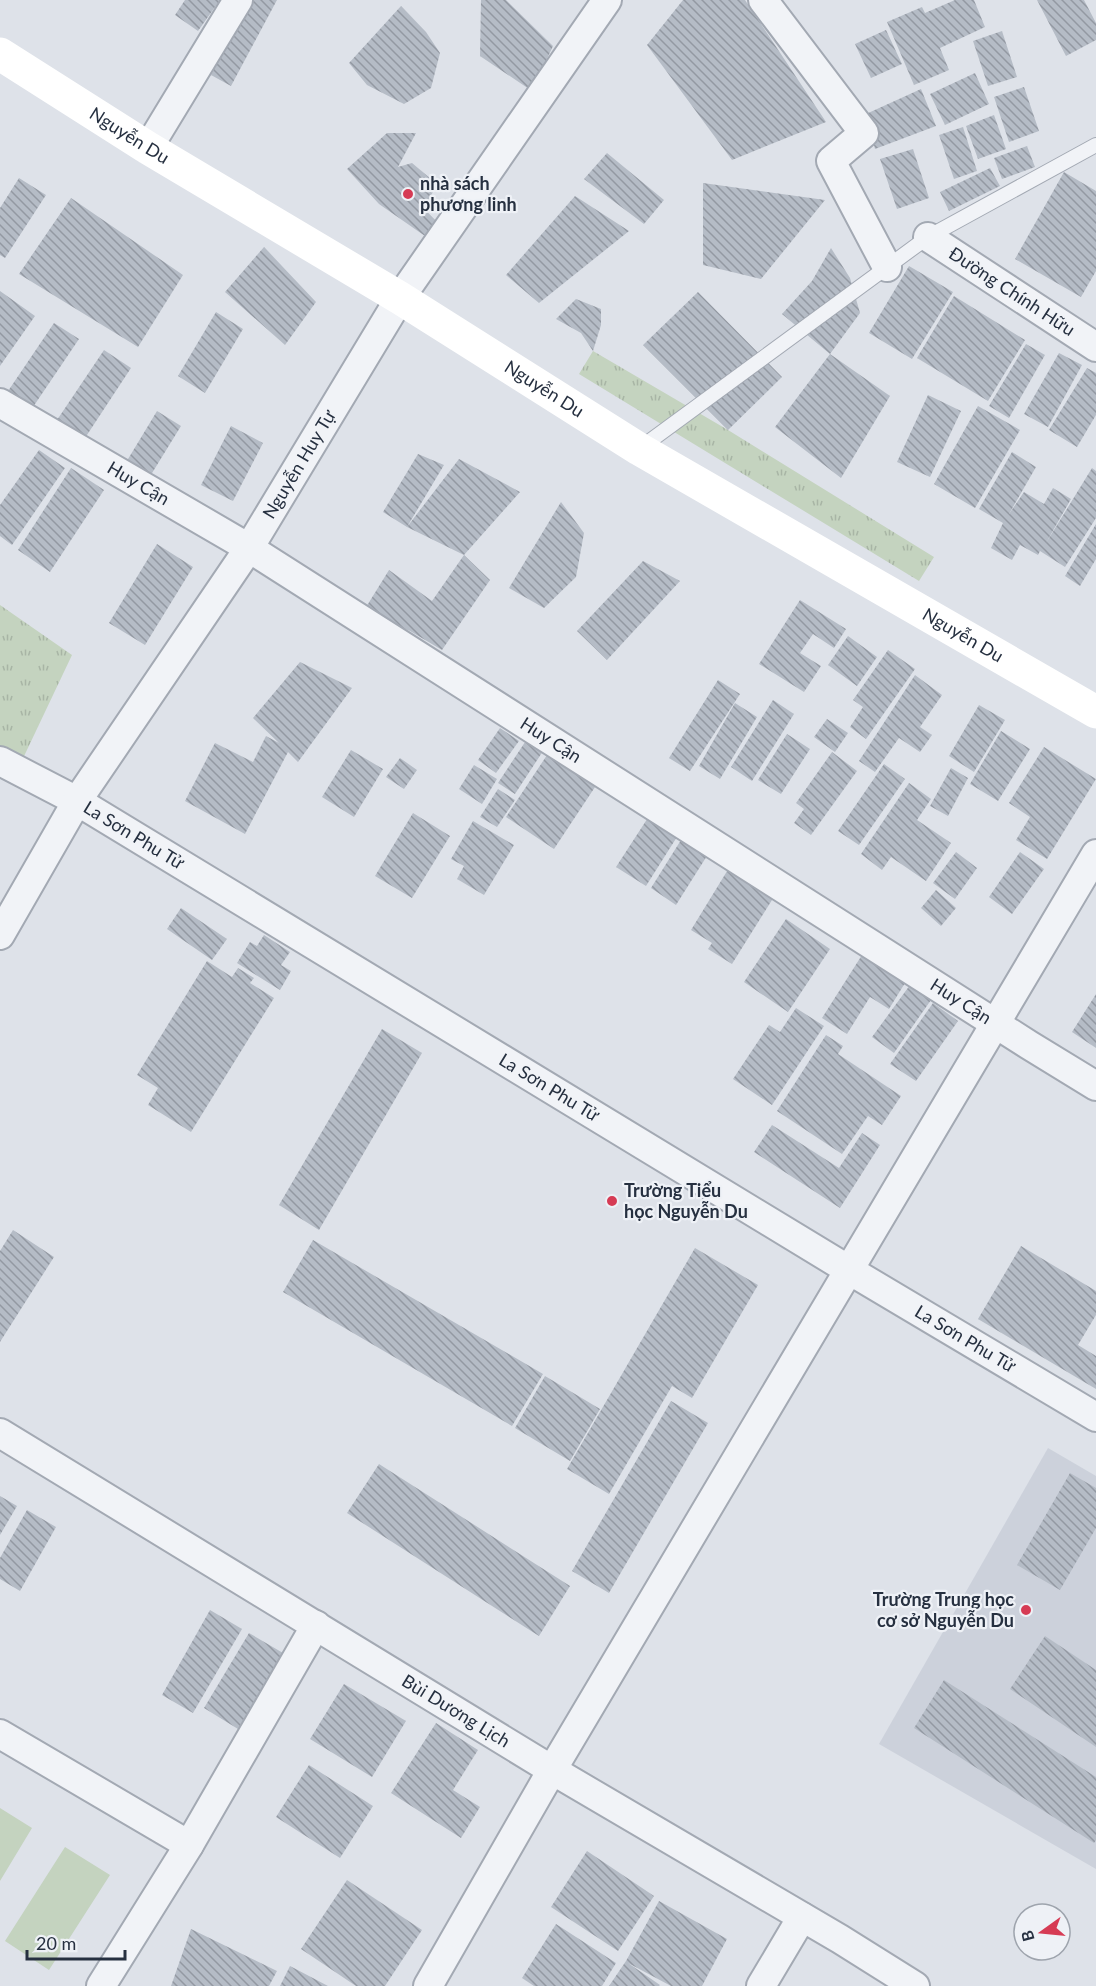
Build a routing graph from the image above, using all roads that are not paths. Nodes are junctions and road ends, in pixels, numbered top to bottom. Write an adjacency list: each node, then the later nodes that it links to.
1 (238, 0): 6 (street)
2 (607, 0): 9 (street, Nguyễn Huy Tự)
3 (763, 0): 8 (street)
4 (0, 54): 6 (main road, Nguyễn Du)
5 (1096, 145): 7 (lane)
6 (148, 148): 9 (main road, Nguyễn Du)
7 (927, 237): 8 (lane); 10 (street, Đường Chính Hữu)
8 (887, 267): 12 (lane)
9 (400, 298): 12 (main road, Nguyễn Du); 13 (street, Nguyễn Huy Tự)
10 (1096, 346)
11 (0, 404): 13 (street, Huy Cận)
12 (639, 449): 14 (main road, Nguyễn Du)
13 (249, 548): 16 (street, Nguyễn Huy Tự); 19 (street, Huy Cận)
14 (1096, 712)
15 (0, 761): 16 (street, La Sơn Phu Tử)
16 (77, 801): 18 (street, Nguyễn Huy Tự); 21 (street, La Sơn Phu Tử)
17 (1096, 854): 19 (street)
18 (0, 935)
19 (995, 1024): 20 (street, Huy Cận); 21 (street)
20 (1096, 1086)
21 (849, 1269): 22 (street, La Sơn Phu Tử); 26 (street)
22 (1096, 1417)
23 (0, 1432): 24 (street, Bùi Dương Lịch)
24 (316, 1625): 26 (street, Bùi Dương Lịch); 27 (street)
25 (0, 1734): 27 (street)
26 (552, 1770): 28 (street, Bùi Dương Lịch); 30 (street)
27 (189, 1845): 29 (street)
28 (802, 1917): 31 (street); 32 (street, Bùi Dương Lịch)
29 (101, 1986)
30 (428, 1986)
31 (761, 1986)
32 (915, 1986)

